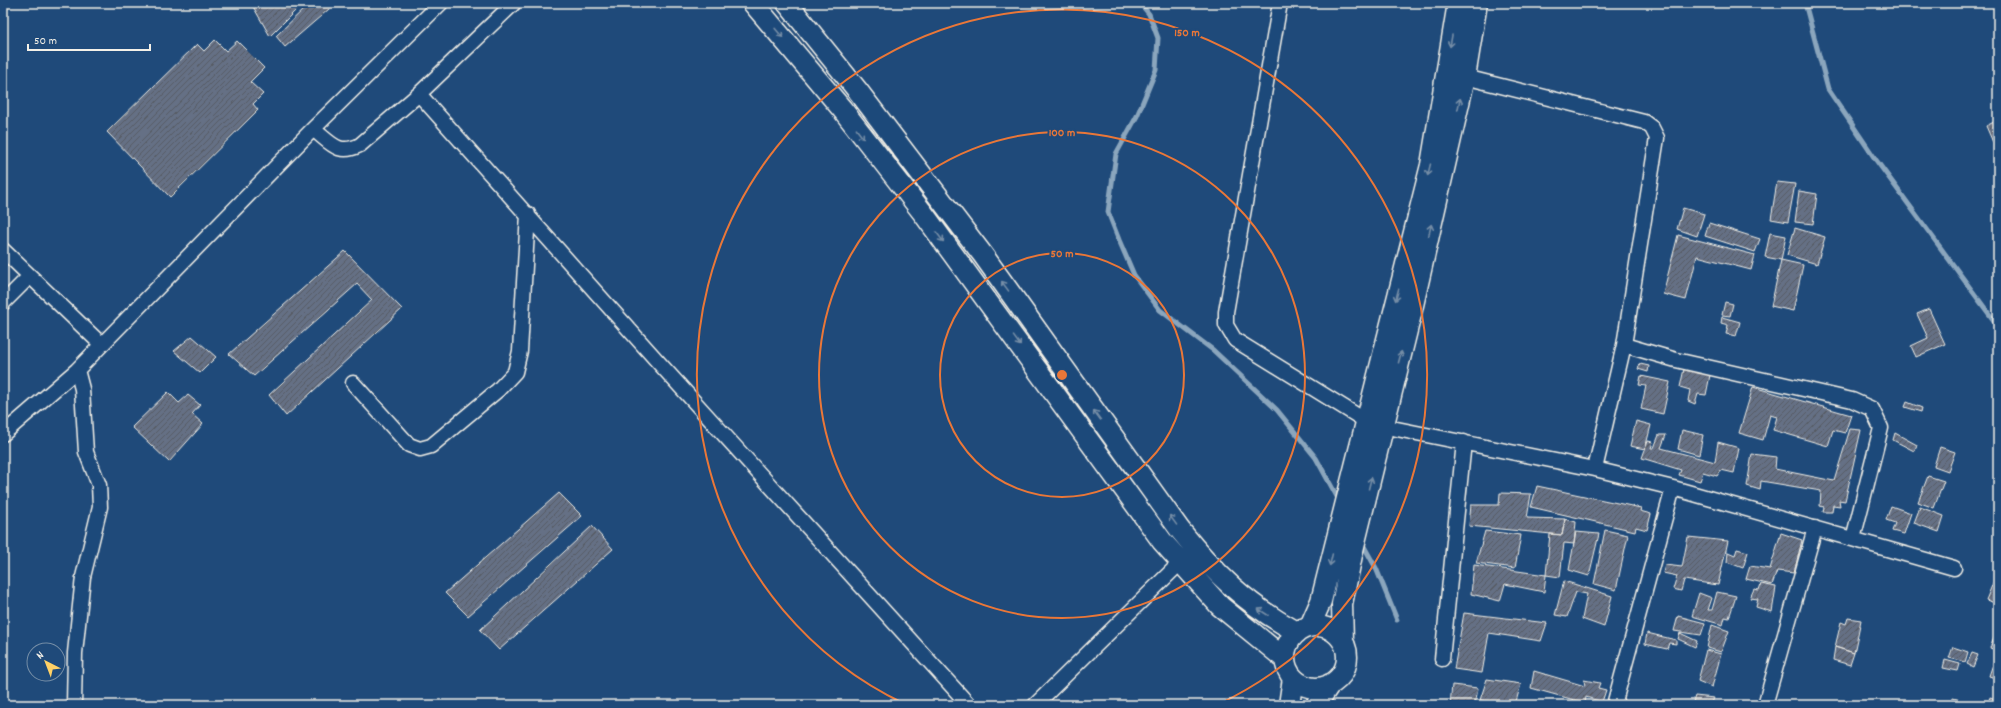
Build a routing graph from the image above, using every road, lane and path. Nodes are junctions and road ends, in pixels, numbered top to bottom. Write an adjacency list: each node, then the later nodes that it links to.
1 (441, 3): 10 (street)
2 (514, 3): 9 (street)
3 (753, 3): 26 (main road, one-way to 26)
4 (787, 3): 28 (main road, one-way to 4)
5 (1280, 3): 19 (street)
6 (1458, 3): 19 (main road, one-way to 19)
7 (1477, 3): 8 (main road)
8 (1465, 77): 16 (street); 19 (main road, one-way to 8)
9 (419, 94): 10 (street); 11 (street)
10 (313, 129): 15 (street)
11 (528, 214): 18 (street); 35 (street)
12 (3, 250): 13 (street)
13 (30, 276): 14 (street); 15 (street)
14 (3, 303)
15 (101, 344): 17 (street)
16 (1624, 345): 22 (street); 25 (street)
17 (77, 370): 20 (street); 34 (street)
18 (353, 383)
19 (1374, 423): 21 (street); 28 (main road, one-way to 28); 29 (main road, one-way to 19)
20 (3, 434)
21 (1464, 442): 22 (street); 31 (street)
22 (1595, 469): 23 (street)
23 (1673, 488): 24 (street); 39 (street)
24 (1815, 528): 25 (street); 40 (street)
25 (1853, 539): 27 (street)
26 (1180, 563): 30 (main road); 36 (street)
27 (1954, 568)
28 (1303, 629): 29 (main road); 30 (main road)
29 (1343, 641): 33 (main road)
30 (1285, 659): 32 (main road)
31 (1442, 659)
32 (1293, 678): 33 (main road); 37 (main road)
33 (1330, 684): 38 (main road)
34 (74, 705)
35 (970, 705)
36 (1035, 705)
37 (1289, 705)
38 (1316, 705)
39 (1614, 705)
40 (1765, 705)

